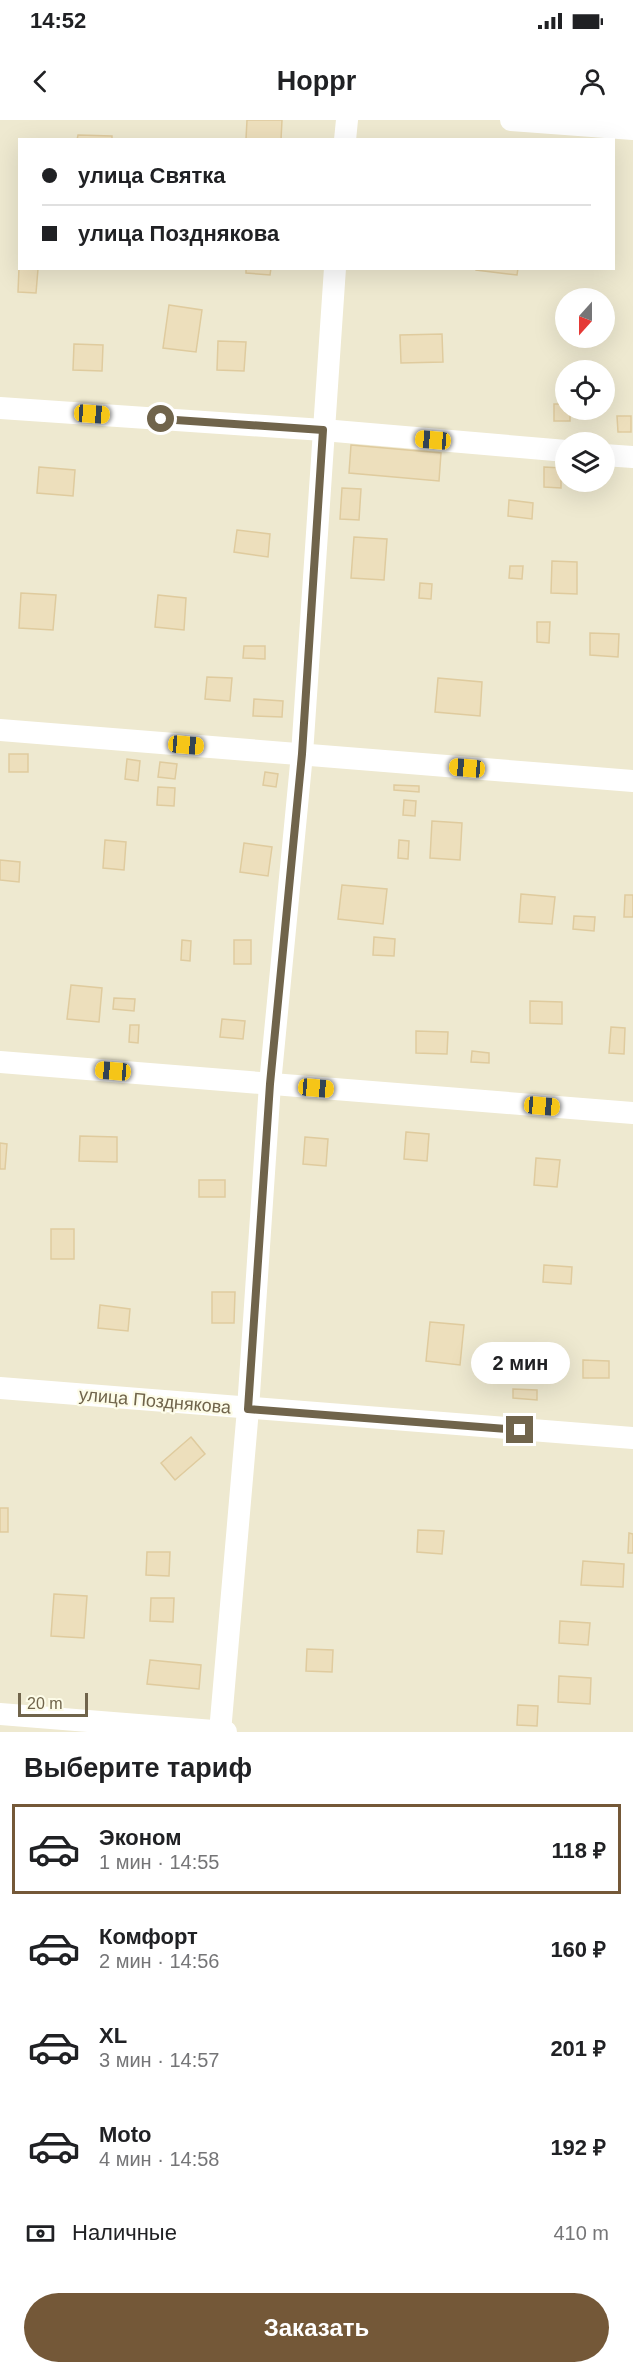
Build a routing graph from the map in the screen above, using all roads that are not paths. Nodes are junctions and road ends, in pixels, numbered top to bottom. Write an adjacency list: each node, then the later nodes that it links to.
1 (347, 120): 4 (street)
2 (511, 120): 3 (street)
3 (633, 129)
4 (345, 138)
5 (335, 270): 7 (street)
6 (0, 408): 7 (street)
7 (323, 430): 8 (street); 12 (street)
8 (555, 450)
9 (615, 456): 10 (street)
10 (633, 457)
11 (0, 730): 12 (street)
12 (302, 754): 13 (street); 15 (street)
13 (633, 781)
14 (0, 1062): 15 (street)
15 (270, 1084): 16 (street); 18 (street)
16 (633, 1113)
17 (0, 1388): 18 (street, улица Позднякова)
18 (248, 1409): 19 (street, улица Позднякова); 21 (street)
19 (633, 1438)
20 (0, 1714): 21 (street)
21 (220, 1732): 22 (street)
22 (226, 1732)

